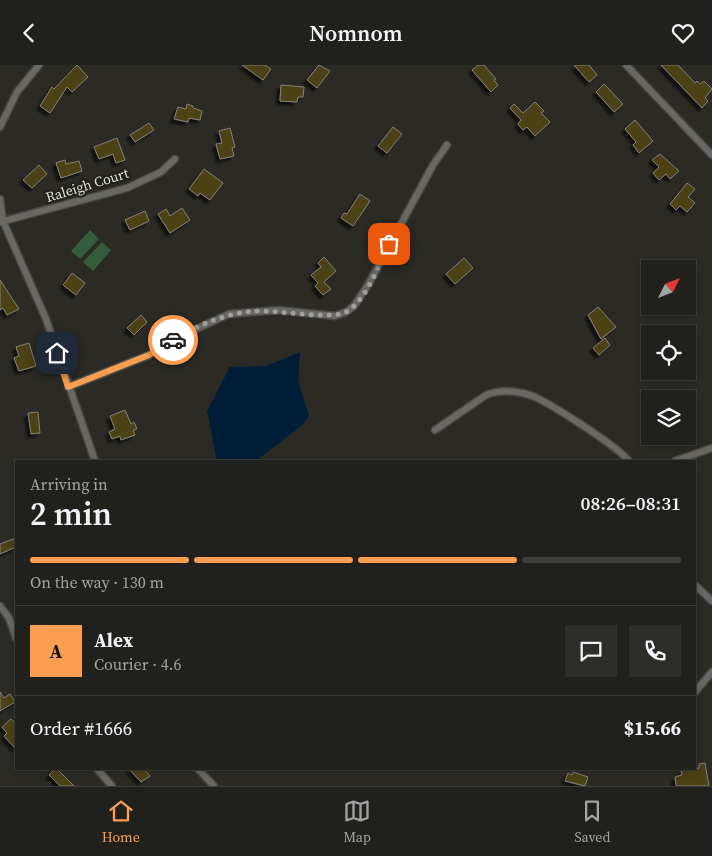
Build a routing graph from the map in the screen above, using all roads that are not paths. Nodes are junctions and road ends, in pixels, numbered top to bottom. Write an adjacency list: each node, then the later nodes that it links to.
1 (39, 65): 3 (street)
2 (626, 65): 5 (street)
3 (0, 127)
4 (447, 145): 9 (street)
5 (712, 155)
6 (174, 159): 8 (street, Raleigh Court)
7 (0, 199): 8 (street)
8 (1, 222): 9 (street)
9 (68, 387): 12 (street)
10 (435, 430): 13 (street)
11 (712, 449): 14 (street)
12 (95, 460)
13 (628, 460)
14 (678, 460)
15 (696, 586): 16 (street)
16 (712, 601)
17 (0, 606): 18 (street)
18 (15, 635)
19 (712, 671): 20 (street)
20 (696, 691)
21 (98, 770): 24 (street)
22 (199, 770): 23 (street)
23 (210, 785)
24 (112, 786)

